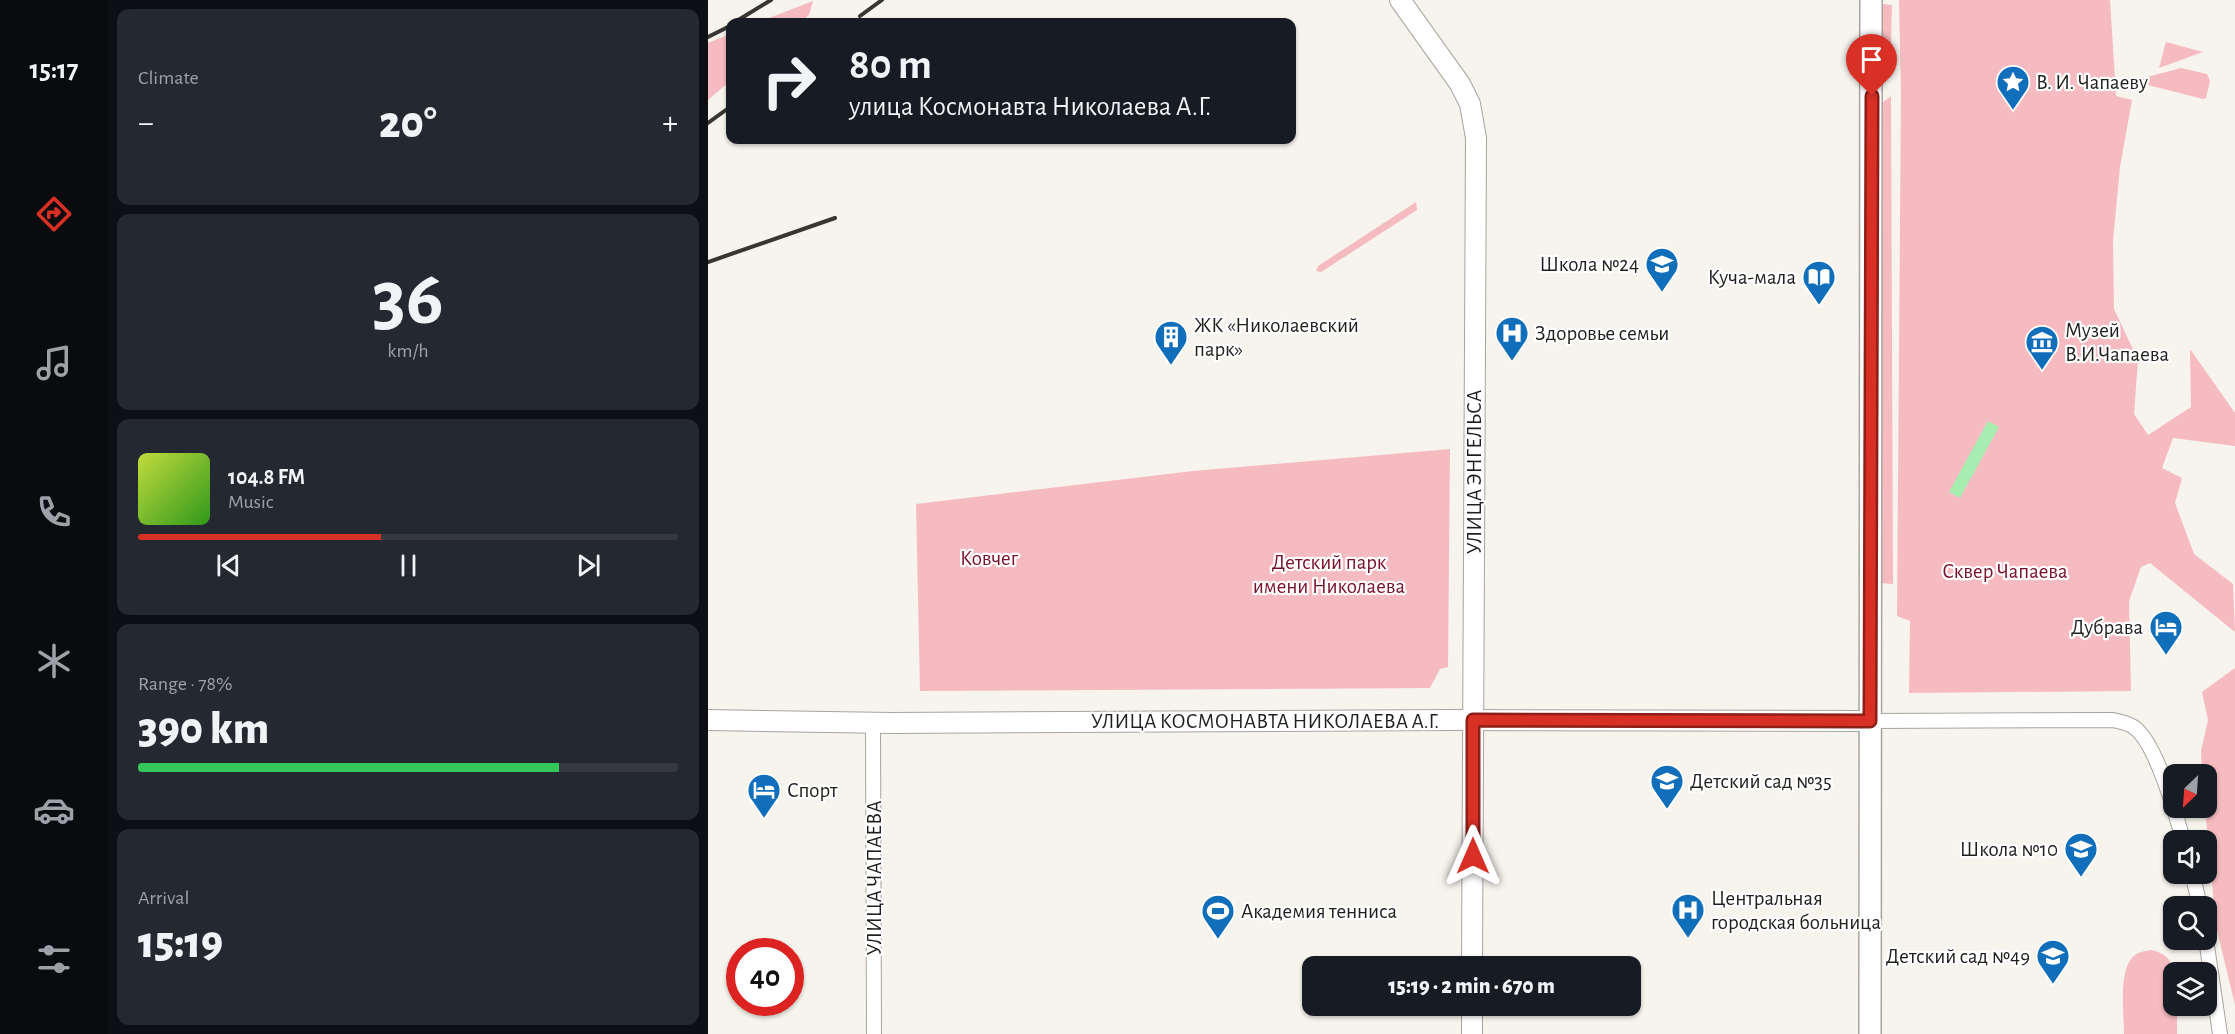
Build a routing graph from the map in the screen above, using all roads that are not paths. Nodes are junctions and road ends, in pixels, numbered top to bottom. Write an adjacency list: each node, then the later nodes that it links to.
1 (1400, 0): 5 (street, УЛИЦА ЭНГЕЛЬСА)
2 (1860, 0): 6 (main road)
3 (1871, 0): 6 (main road)
4 (708, 720): 7 (street, УЛИЦА КОСМОНАВТА НИКОЛАЕВА А.Г.)
5 (1473, 720): 6 (street, УЛИЦА КОСМОНАВТА НИКОЛАЕВА А.Г.); 7 (street, УЛИЦА КОСМОНАВТА НИКОЛАЕВА А.Г.); 10 (street, УЛИЦА ЭНГЕЛЬСА)
6 (1865, 721): 8 (street, УЛИЦА КОСМОНАВТА НИКОЛАЕВА А.Г.); 14 (main road); 15 (main road)
7 (873, 723): 12 (street, УЛИЦА ЧАПАЕВА)
8 (2180, 830)
9 (2208, 950): 16 (street)
10 (1472, 956)
11 (1472, 1016): 13 (street)
12 (874, 1034)
13 (1472, 1034)
14 (1859, 1034)
15 (1870, 1034)
16 (2220, 1034)

